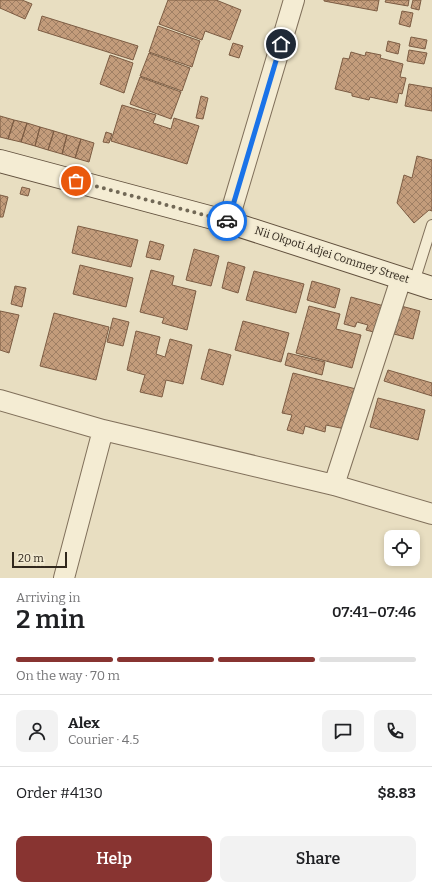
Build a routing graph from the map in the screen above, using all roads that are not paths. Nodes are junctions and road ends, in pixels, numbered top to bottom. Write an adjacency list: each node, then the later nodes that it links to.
1 (294, 0): 3 (street)
2 (0, 161): 3 (street, Nii Okpoti Adjei Commey Street)
3 (228, 222): 5 (street, Nii Okpoti Adjei Commey Street)
4 (432, 224): 5 (lane)
5 (416, 283): 8 (street)
6 (0, 400): 7 (street)
7 (103, 430): 8 (street); 10 (street)
8 (334, 485): 9 (street)
9 (432, 514)
10 (64, 578)

